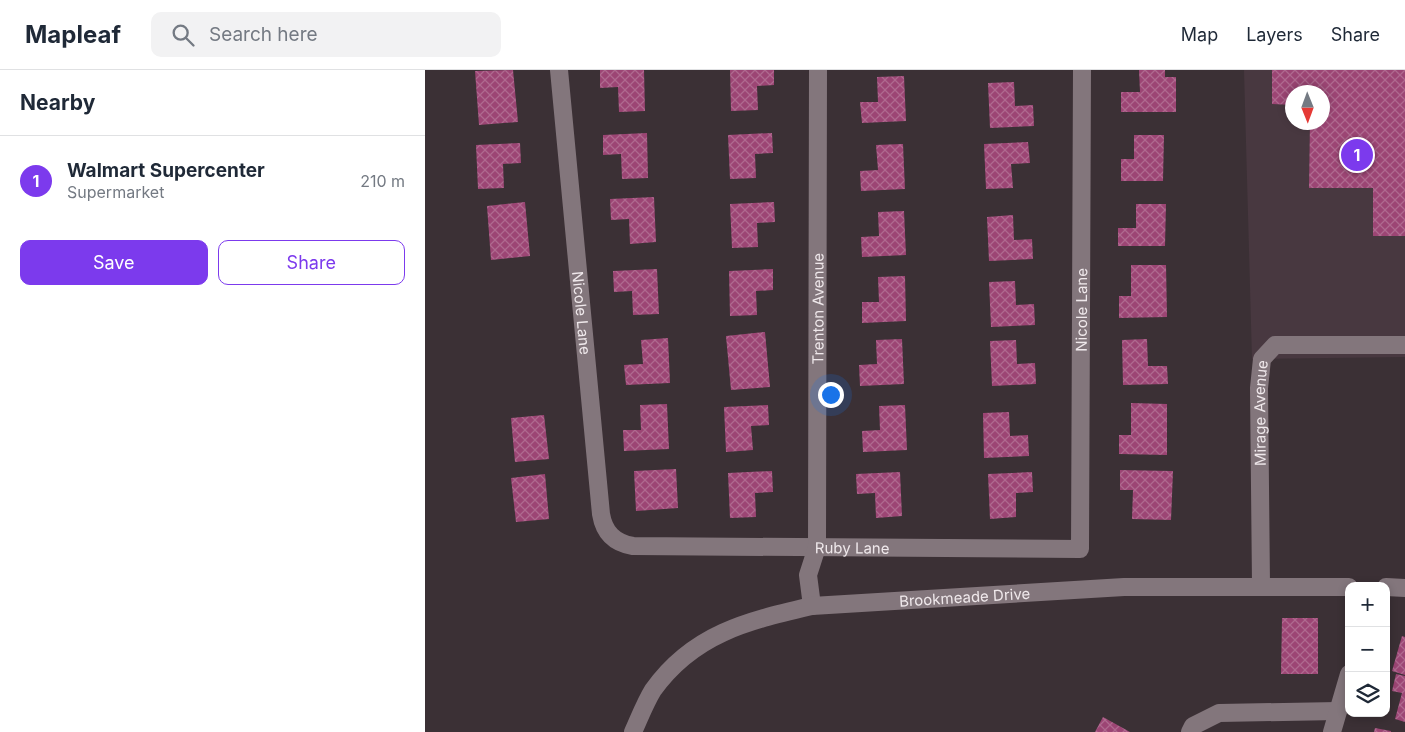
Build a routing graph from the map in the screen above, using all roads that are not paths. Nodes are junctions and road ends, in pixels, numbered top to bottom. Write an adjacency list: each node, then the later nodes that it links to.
1 (559, 70): 5 (street, Nicole Lane)
2 (819, 70): 6 (street, Trenton Avenue)
3 (1081, 70): 7 (street, Nicole Lane)
4 (1405, 344): 8 (street, Mirage Avenue)
5 (625, 545): 6 (street, Ruby Lane)
6 (817, 547): 7 (street, Ruby Lane); 12 (street, Trenton Avenue)
7 (1079, 549)
8 (1261, 585): 9 (street, Brookmeade Drive); 12 (street, Brookmeade Drive)
9 (1345, 587)
10 (1390, 587): 11 (street)
11 (1405, 588)
12 (812, 606): 15 (street, Brookmeade Drive)
13 (1345, 687): 14 (street)
14 (1338, 711): 16 (street); 17 (street)
15 (633, 732)
16 (1190, 732)
17 (1332, 732)

